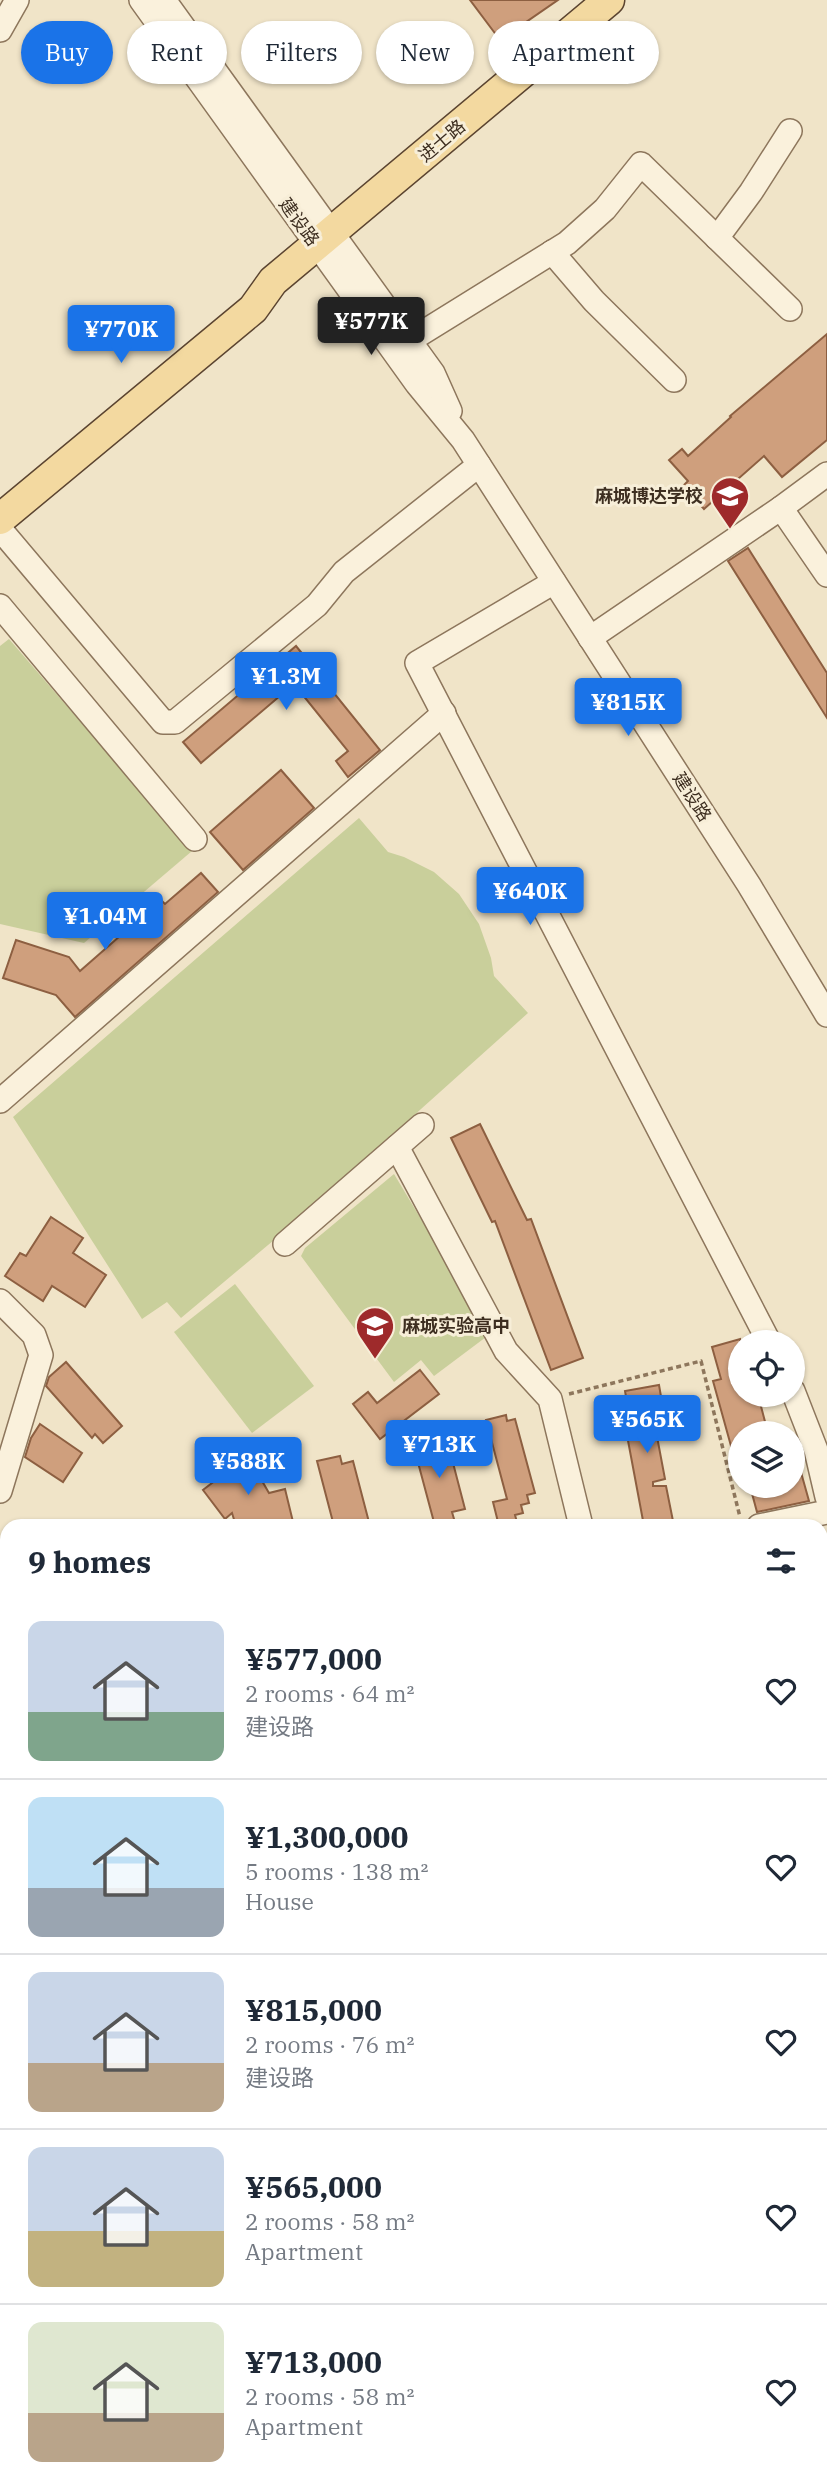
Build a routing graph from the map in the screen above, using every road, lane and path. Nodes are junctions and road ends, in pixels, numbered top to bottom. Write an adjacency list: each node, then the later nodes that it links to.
1 (17, 0): 5 (street)
2 (141, 0): 8 (street, 建设路)
3 (164, 0): 8 (street, 建设路)
4 (609, 0): 8 (main road, 进士路)
5 (0, 30)
6 (790, 131): 7 (street)
7 (716, 238): 9 (street); 11 (street)
8 (324, 239): 10 (main road, 进士路); 12 (street, 建设路); 14 (street, 建设路)
9 (552, 252): 12 (street); 13 (street)
10 (274, 281): 17 (main road, 进士路); 19 (main road, 进士路)
11 (790, 309)
12 (410, 341): 14 (street, 建设路)
13 (674, 380)
14 (463, 440): 15 (street, 建设路)
15 (479, 465): 20 (street); 22 (street, 建设路)
16 (827, 474): 18 (street)
17 (0, 498)
18 (781, 508): 21 (street); 24 (street)
19 (0, 519)
20 (0, 529)
21 (827, 575)
22 (554, 582): 24 (street, 建设路); 25 (street)
23 (0, 607): 26 (street)
24 (590, 638): 27 (street, 建设路)
25 (444, 713): 28 (street); 33 (street)
26 (195, 839)
27 (827, 1015)
28 (0, 1101)
29 (422, 1125): 30 (street)
30 (397, 1147): 31 (street); 34 (street)
31 (285, 1244)
32 (0, 1301): 36 (street)
33 (763, 1330)
34 (550, 1398): 39 (street); 40 (path)
35 (799, 1407): 37 (street)
36 (0, 1491)
37 (827, 1497)
38 (827, 1513): 41 (street)
39 (580, 1519)
40 (740, 1519)
41 (796, 1519)

